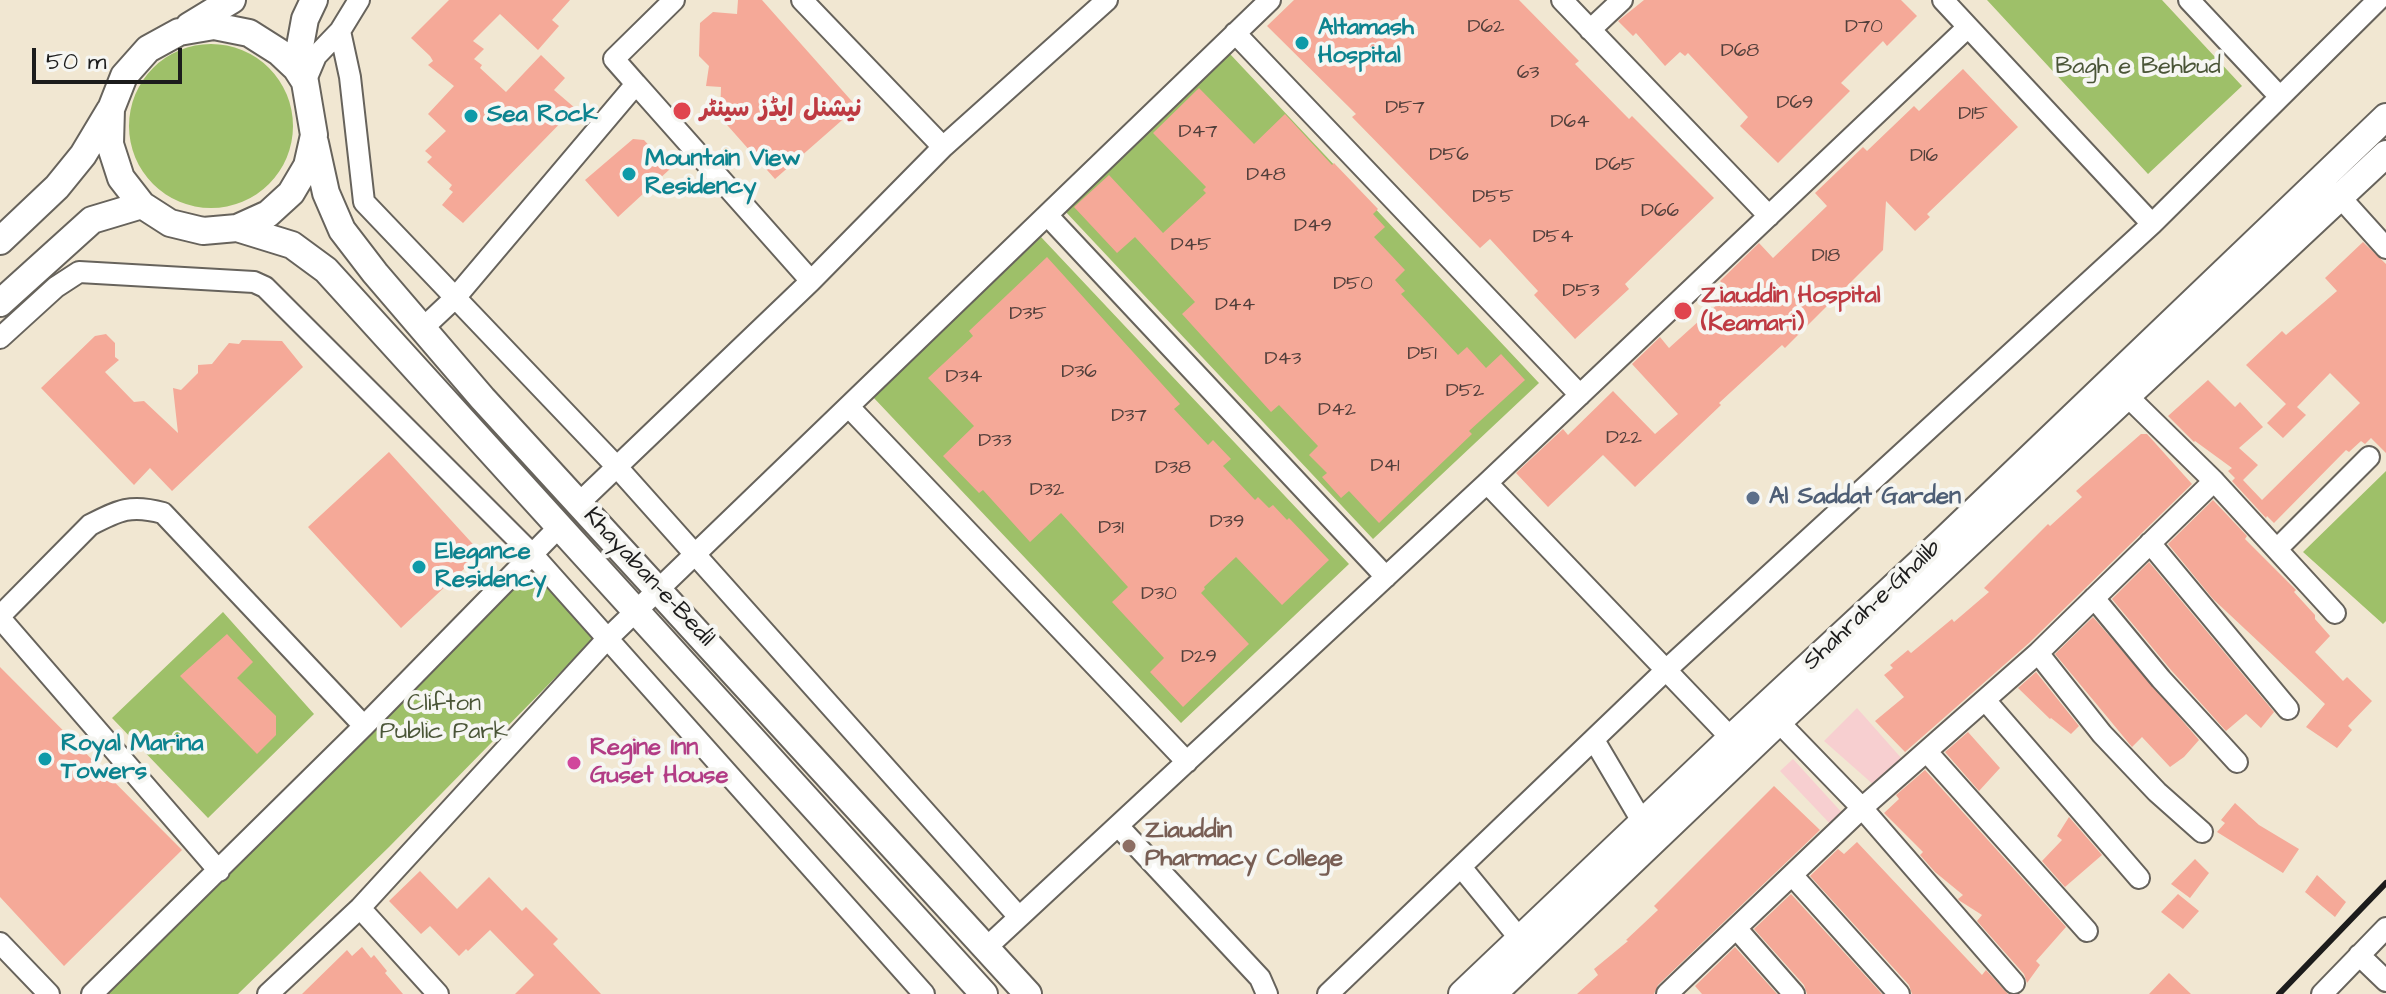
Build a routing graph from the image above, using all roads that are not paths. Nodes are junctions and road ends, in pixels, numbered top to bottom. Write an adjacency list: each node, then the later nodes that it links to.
1 (232, 0): 16 (main road)
2 (314, 0): 18 (main road)
3 (359, 0): 15 (street)
4 (674, 0): 19 (street)
5 (802, 0): 24 (street)
6 (1107, 0): 24 (street)
7 (1270, 0): 17 (street)
8 (1562, 0): 14 (street)
9 (1622, 0): 14 (street)
10 (1943, 0): 13 (street)
11 (2189, 0): 20 (street)
12 (2378, 0): 20 (street)
13 (1968, 27): 29 (street); 30 (street)
14 (1590, 30): 29 (street)
15 (340, 31): 18 (street); 35 (street)
16 (179, 32): 18 (main road); 21 (main road)
17 (1235, 33): 28 (street); 40 (street)
18 (300, 75): 23 (main road)
19 (636, 84): 34 (street); 35 (street)
20 (2280, 97): 30 (street)
21 (111, 109): 27 (main road); 32 (main road)
22 (2386, 117): 39 (main road, Shahrah-e-Ghalib)
23 (314, 135): 31 (main road); 37 (main road, Khayaban-e-Bedil)
24 (943, 147): 34 (street)
25 (2386, 154): 26 (main road, Shahrah-e-Ghalib)
26 (2340, 197): 33 (street); 39 (main road, Shahrah-e-Ghalib)
27 (142, 205): 31 (main road); 36 (main road)
28 (1047, 215): 41 (street); 52 (street)
29 (1769, 216): 40 (street)
30 (2152, 224): 60 (street)
31 (237, 228): 47 (main road, Khayaban-e-Bedil)
32 (0, 241)
33 (2386, 248)
34 (811, 281): 43 (street)
35 (455, 298): 37 (street); 43 (street)
36 (0, 303)
37 (423, 328): 46 (main road, Khayaban-e-Bedil)
38 (0, 338): 50 (street)
39 (2118, 388): 44 (street); 63 (main road, Shahrah-e-Ghalib)
40 (1580, 395): 45 (street)
41 (849, 407): 51 (street); 68 (street)
42 (2369, 457): 49 (street)
43 (617, 467): 46 (street); 51 (street)
44 (2214, 481): 48 (street); 49 (street)
45 (1487, 483): 52 (street); 60 (street)
46 (579, 503): 53 (main road, Khayaban-e-Bedil)
47 (559, 527): 50 (street); 55 (main road, Khayaban-e-Bedil)
48 (2150, 543): 54 (street); 62 (street)
49 (2277, 549): 56 (street)
50 (533, 555): 58 (street); 64 (street)
51 (695, 555): 53 (street); 79 (street)
52 (1386, 577): 68 (street)
53 (658, 590): 55 (street); 85 (main road, Khayaban-e-Bedil)
54 (2094, 598): 59 (street); 69 (street)
55 (635, 611): 58 (street); 95 (main road, Khayaban-e-Bedil)
56 (2335, 613)
57 (0, 617): 64 (street); 75 (street)
58 (607, 639): 78 (street); 94 (street)
59 (2038, 653): 61 (street); 73 (street)
60 (1666, 670): 65 (street); 66 (street)
61 (1985, 700): 67 (street); 77 (street)
62 (2288, 709)
63 (1772, 714): 65 (main road, Shahrah-e-Ghalib); 70 (street); 100 (main road, Shahrah-e-Ghalib)
64 (364, 726): 75 (street)
65 (1731, 738): 71 (main road, Shahrah-e-Ghalib)
66 (1594, 740): 71 (street); 74 (street)
67 (1927, 752): 70 (street); 82 (street)
68 (1187, 762): 72 (street)
69 (2237, 762)
70 (1862, 808): 76 (street); 88 (street)
71 (1643, 823): 83 (main road, Shahrah-e-Ghalib)
72 (1118, 826): 79 (street); 97 (street)
73 (2202, 832)
74 (1461, 867): 83 (street); 98 (street)
75 (219, 871): 91 (street)
76 (1792, 875): 80 (street); 102 (street)
77 (2139, 878)
78 (360, 908): 92 (street); 93 (street)
79 (1019, 917): 85 (street)
80 (1736, 928): 89 (street); 101 (street)
81 (2386, 928): 86 (street)
82 (2087, 931)
83 (1520, 939): 99 (main road, Shahrah-e-Ghalib)
84 (0, 943): 90 (street)
85 (987, 947): 96 (main road, Khayaban-e-Bedil)
86 (2359, 955): 87 (street); 103 (street)
87 (2386, 981)
88 (2014, 983)
89 (1679, 990)
90 (49, 994)
91 (92, 994)
92 (268, 994)
93 (438, 994)
94 (924, 994)
95 (984, 994)
96 (1028, 994)
97 (1267, 994)
98 (1328, 994)
99 (1462, 994)
100 (1493, 994)
101 (1794, 994)
102 (1899, 994)
103 (2322, 994)

